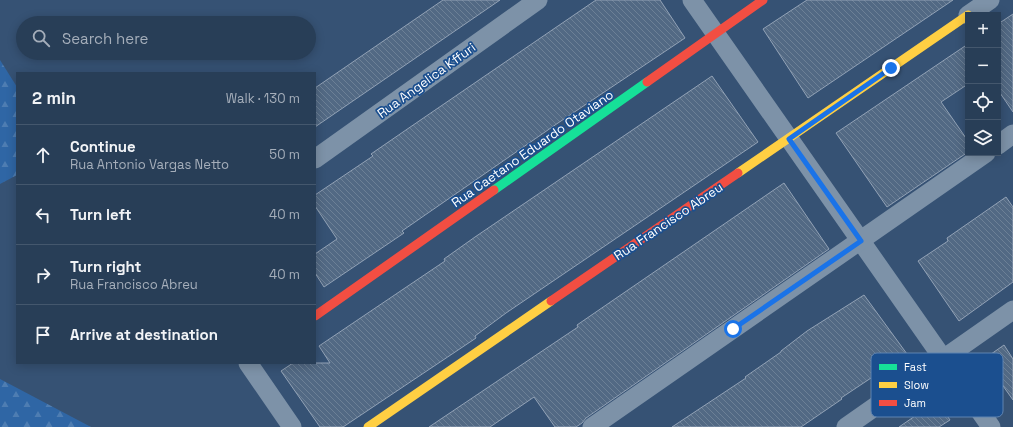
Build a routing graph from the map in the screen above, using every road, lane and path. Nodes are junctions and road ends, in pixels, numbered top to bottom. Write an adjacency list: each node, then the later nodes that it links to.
1 (538, 0): 12 (street, Rua Angelica Kffuri)
2 (692, 0): 7 (street)
3 (763, 0): 7 (street, Rua Caetano Eduardo Otaviano)
4 (990, 0): 5 (street, Rua Francisco Abreu)
5 (972, 12)
6 (965, 17): 9 (street, Rua Francisco Abreu)
7 (716, 34): 9 (street); 15 (street, Rua Caetano Eduardo Otaviano)
8 (1013, 134): 10 (street)
9 (789, 139): 13 (street); 22 (street, Rua Francisco Abreu)
10 (1001, 143)
11 (982, 156): 13 (street)
12 (316, 158)
13 (861, 241): 16 (street); 23 (street)
14 (1013, 310): 17 (street)
15 (316, 315)
16 (939, 353)
17 (952, 353)
18 (249, 364): 21 (street)
19 (871, 409): 24 (street)
20 (984, 417): 25 (street)
21 (292, 427)
22 (368, 427)
23 (592, 427)
24 (846, 427)
25 (991, 427)

